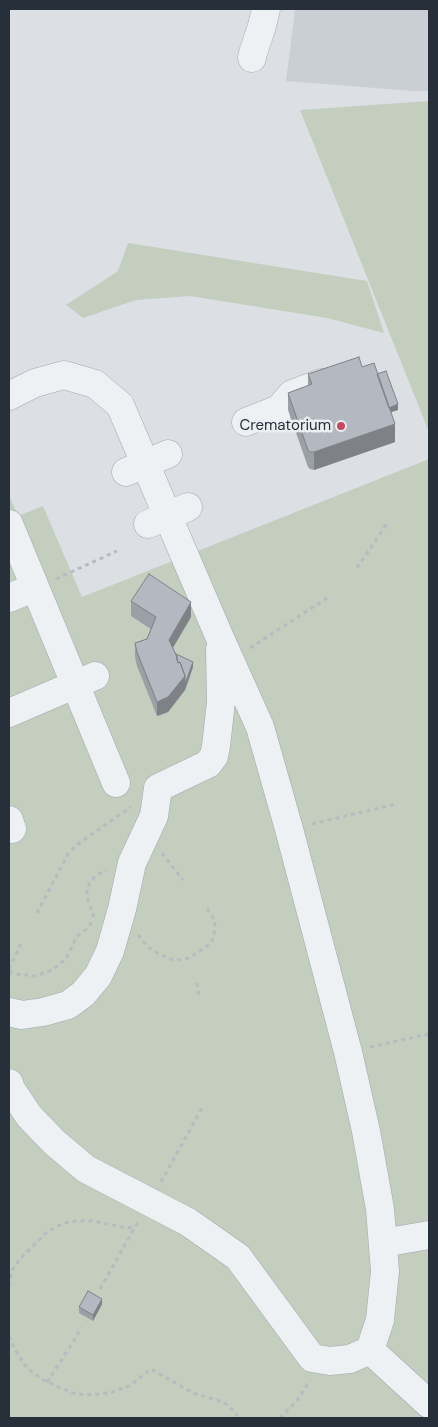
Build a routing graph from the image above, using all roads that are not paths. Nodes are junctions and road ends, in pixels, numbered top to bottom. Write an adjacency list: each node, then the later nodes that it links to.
1 (266, 9): 2 (lane)
2 (252, 58)
3 (348, 373): 5 (lane)
4 (9, 396): 9 (lane)
5 (246, 422)
6 (9, 524): 7 (lane)
7 (35, 587): 8 (lane); 10 (lane)
8 (9, 598)
9 (225, 649): 13 (lane); 16 (lane)
10 (85, 681): 11 (lane); 12 (lane)
11 (9, 713)
12 (116, 783)
13 (9, 1012)
14 (9, 1083): 17 (lane)
15 (429, 1235): 16 (lane)
16 (383, 1243): 17 (lane)
17 (370, 1350): 18 (lane)
18 (429, 1404)

